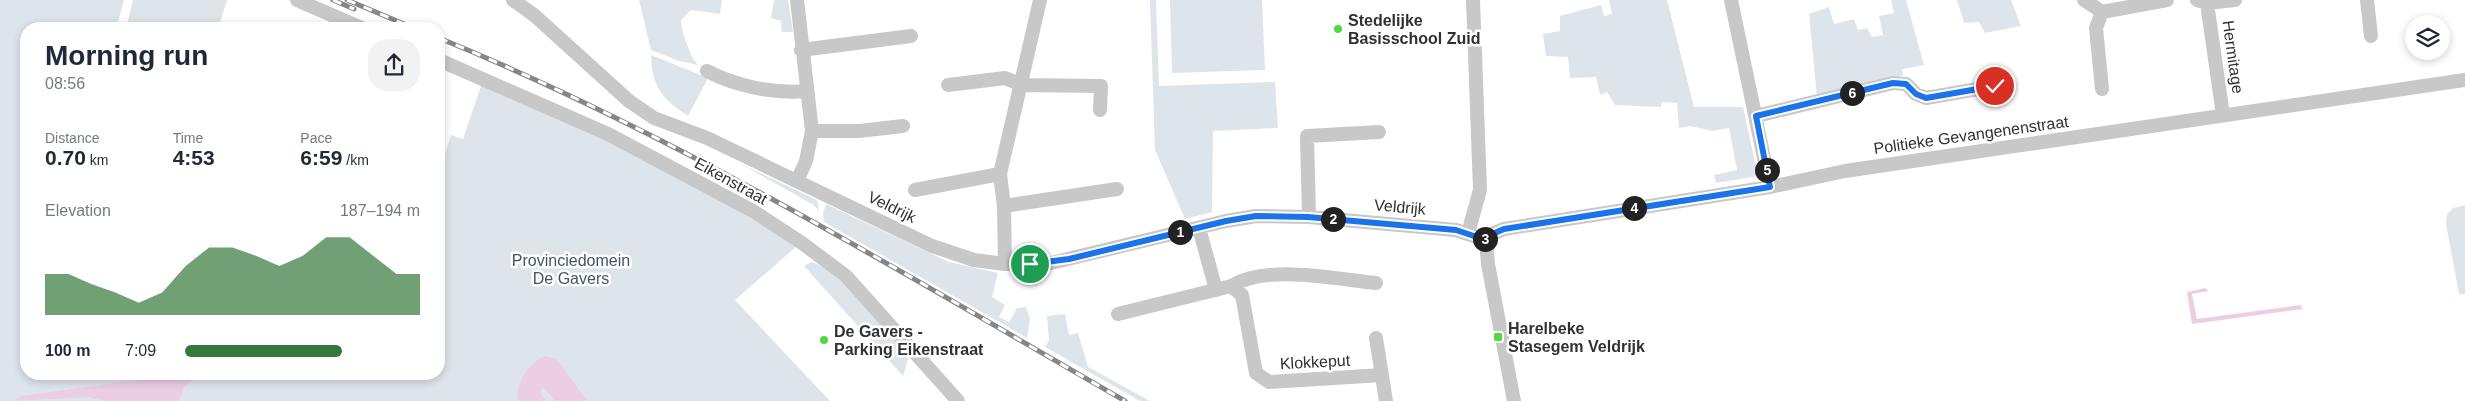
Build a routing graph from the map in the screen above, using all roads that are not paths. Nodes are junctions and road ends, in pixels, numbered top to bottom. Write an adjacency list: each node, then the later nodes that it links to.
1 (297, 0): 13 (street)
2 (513, 0): 32 (street, Veldrijk)
3 (797, 0): 16 (street)
4 (1040, 0): 21 (street)
5 (1473, 0): 39 (street)
6 (1731, 0): 26 (street)
7 (2084, 0): 12 (street)
8 (2167, 0): 12 (street)
9 (2235, 0): 11 (street, Hermitage)
10 (2367, 0): 15 (street)
11 (2202, 2): 27 (street, Hermitage)
12 (2102, 12): 23 (street)
13 (348, 22)
14 (911, 36): 16 (street)
15 (2371, 36)
16 (801, 50): 24 (street)
17 (445, 63): 48 (street, Eikenstraat)
18 (707, 71): 24 (street)
19 (2465, 80): 27 (street, Politieke Gevangenenstraat)
20 (948, 85): 21 (street)
21 (1022, 85): 25 (street); 31 (street)
22 (1995, 86): 26 (street)
23 (2102, 89)
24 (806, 91): 29 (street)
25 (1100, 110)
26 (1756, 116): 33 (street)
27 (2224, 116): 33 (street, Politieke Gevangenenstraat)
28 (903, 126): 29 (street)
29 (812, 131): 32 (street)
30 (1379, 132): 37 (street)
31 (1000, 174): 35 (street); 36 (street)
32 (797, 181): 41 (street, Veldrijk)
33 (1770, 187): 40 (street, Politieke Gevangenenstraat)
34 (1117, 189): 36 (street)
35 (915, 190)
36 (1004, 206): 41 (street)
37 (1308, 217): 38 (street, Veldrijk); 39 (street, Veldrijk)
38 (1199, 228): 41 (street, Veldrijk); 44 (street)
39 (1468, 232): 40 (street, Veldrijk)
40 (1486, 240): 50 (street)
41 (1005, 264)
42 (1376, 283): 43 (street)
43 (1231, 286): 44 (street); 47 (street, Klokkeput)
44 (1216, 290): 45 (street)
45 (1118, 314)
46 (1376, 338): 47 (street)
47 (1382, 376): 49 (street)
48 (958, 401)
49 (1386, 401)
50 (1514, 401)

